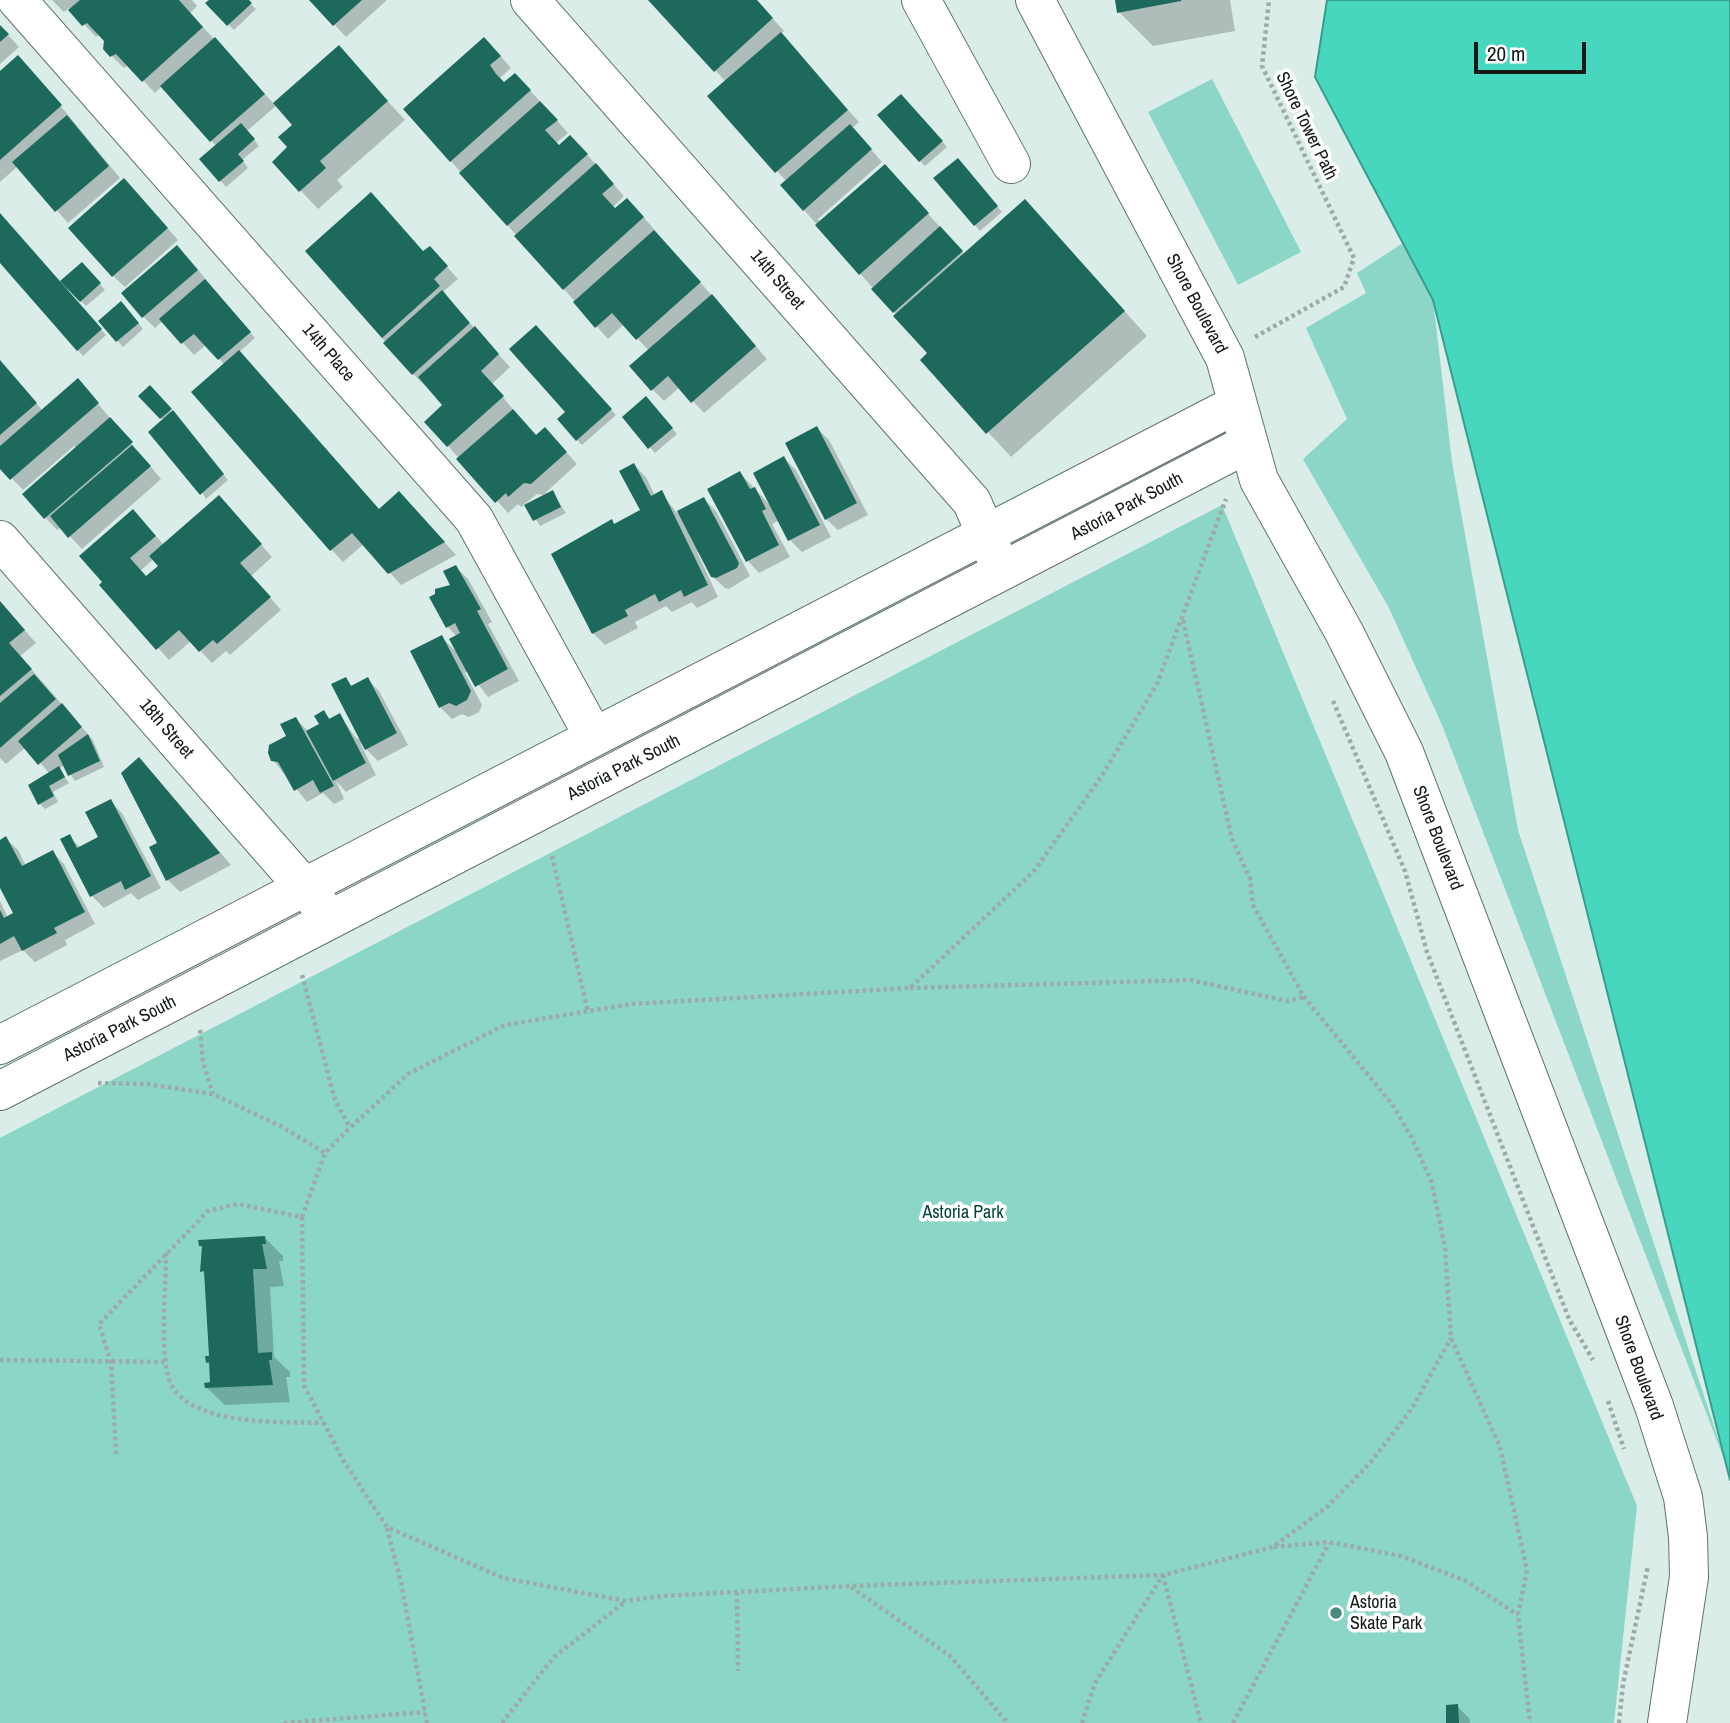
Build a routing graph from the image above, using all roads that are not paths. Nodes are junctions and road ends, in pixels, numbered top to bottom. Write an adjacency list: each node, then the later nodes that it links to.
1 (18, 0): 11 (street, 14th Place)
2 (530, 0): 8 (street, 14th Street)
3 (921, 0): 5 (street)
4 (1035, 0): 6 (street, Shore Boulevard)
5 (1011, 163)
6 (1237, 404): 7 (street, Shore Boulevard); 8 (street)
7 (1253, 462): 10 (street, Astoria Park South); 16 (street, Shore Boulevard)
8 (986, 533): 10 (street, 14th Street); 11 (street)
9 (0, 540): 12 (street, 18th Street)
10 (1003, 573): 13 (street, Astoria Park South)
11 (594, 737): 12 (street)
12 (305, 887): 13 (street, 18th Street); 14 (street)
13 (332, 919): 15 (street, Astoria Park South)
14 (0, 1045)
15 (0, 1091)
16 (1667, 1723)

